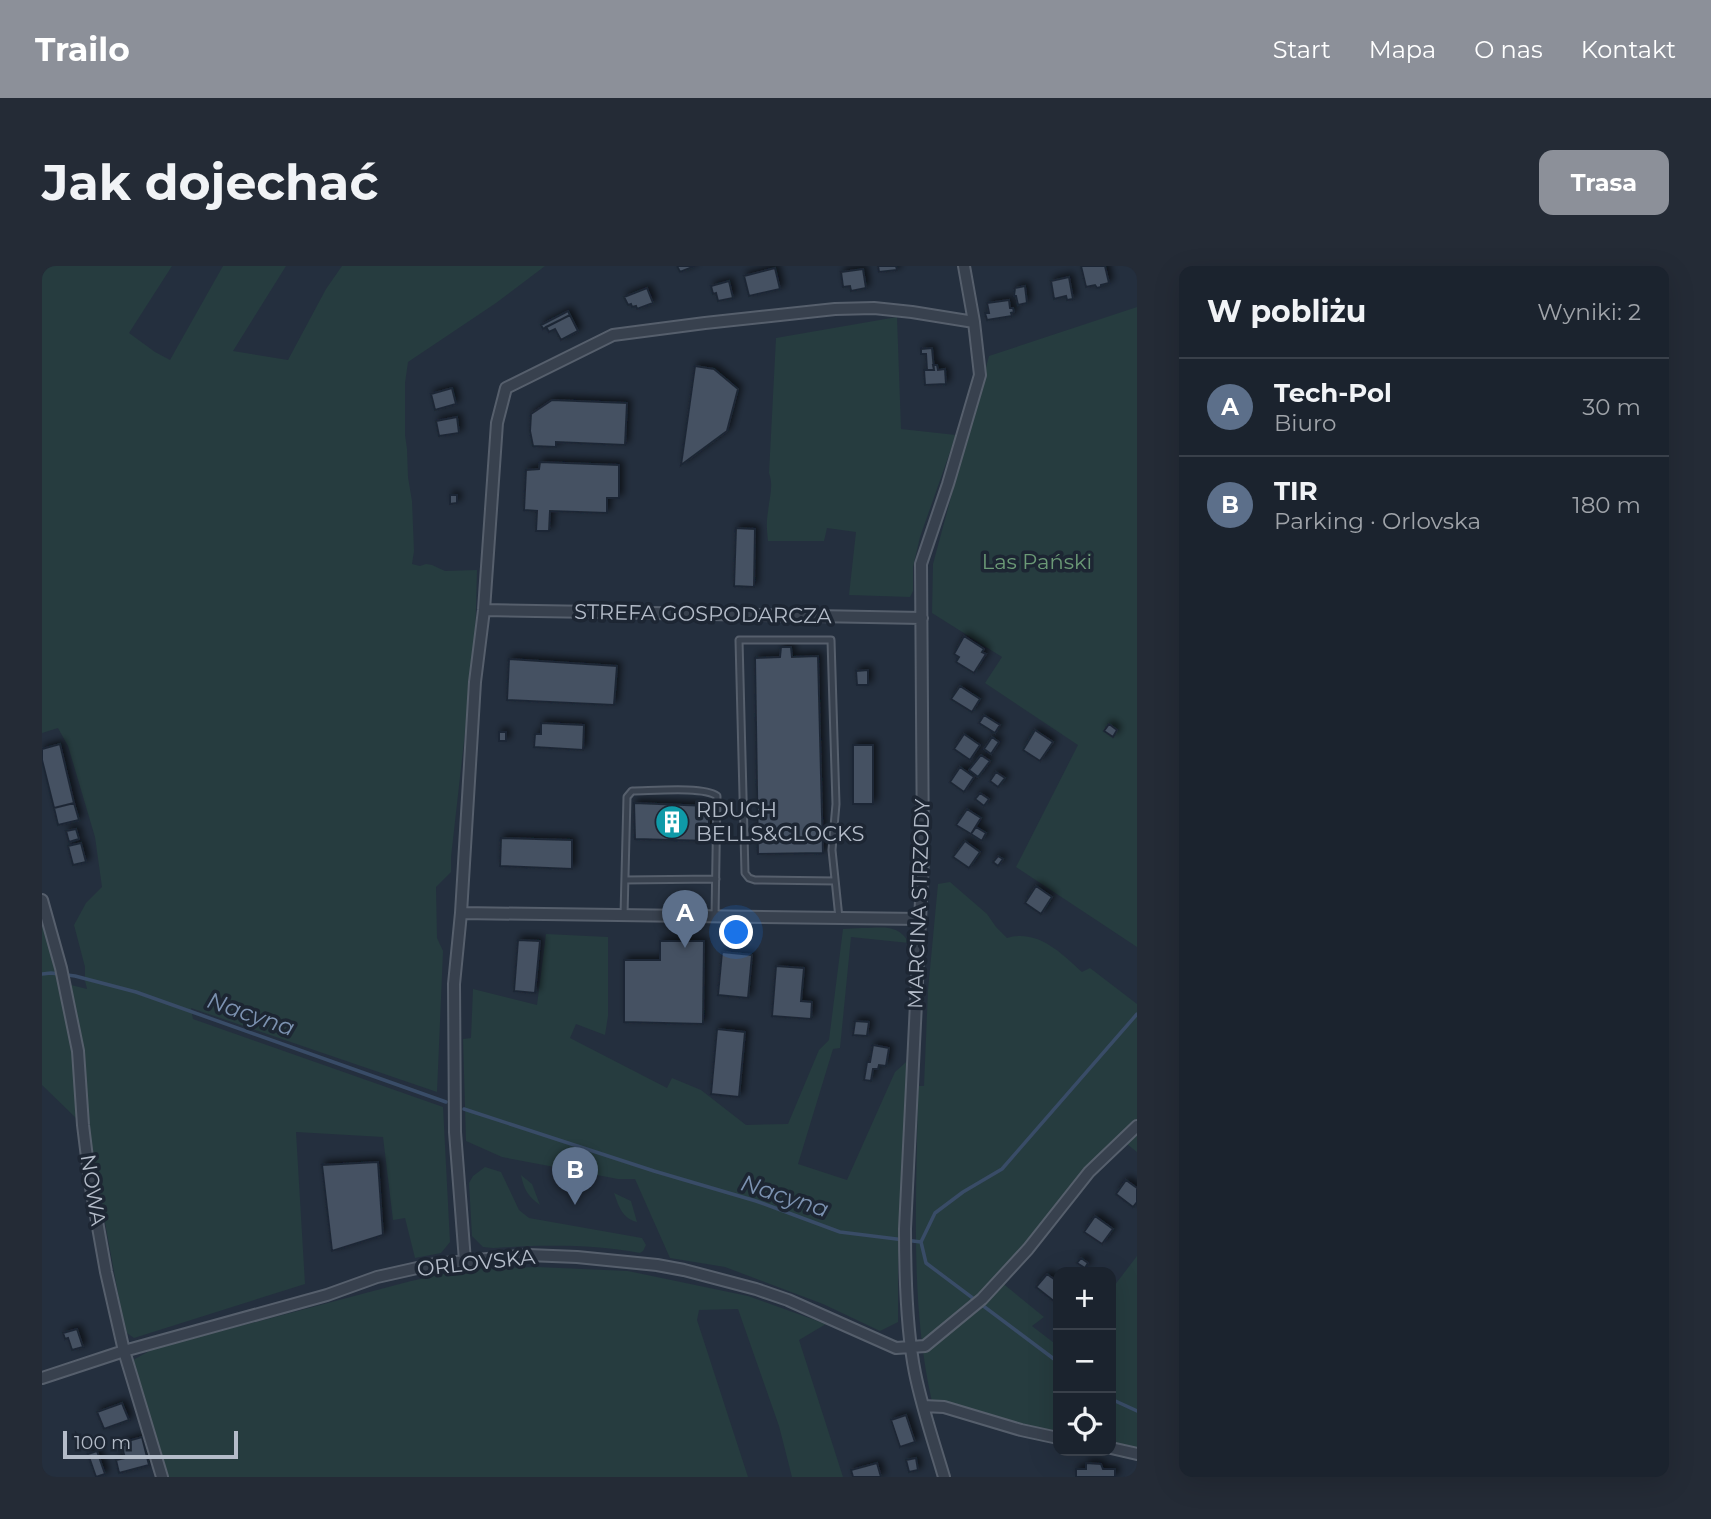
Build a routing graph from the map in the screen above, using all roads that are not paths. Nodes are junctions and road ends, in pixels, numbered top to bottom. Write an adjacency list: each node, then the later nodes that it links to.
1 (964, 266): 2 (street, MARCINA STRZODY)
2 (974, 322): 3 (street); 4 (street, MARCINA STRZODY)
3 (484, 610): 4 (street, STREFA GOSPODARCZA); 9 (street)
4 (922, 618): 13 (street, MARCINA STRZODY)
5 (716, 879): 6 (lane); 6 (lane); 11 (lane)
6 (625, 880): 10 (lane)
7 (835, 881): 7 (lane); 12 (lane)
8 (42, 900): 17 (street, NOWA)
9 (461, 913): 10 (street); 15 (street)
10 (624, 915): 11 (street)
11 (715, 916): 12 (street)
12 (839, 918): 13 (street)
13 (921, 919): 16 (street, MARCINA STRZODY)
14 (1137, 1126): 16 (street)
15 (465, 1261): 16 (street, ORLOVSKA); 17 (street, ORLOVSKA)
16 (911, 1348): 19 (street, MARCINA STRZODY)
17 (124, 1351): 18 (street, ORLOVSKA); 23 (street, NOWA)
18 (42, 1378)
19 (923, 1406): 20 (street); 24 (street, MARCINA STRZODY)
20 (1053, 1437)
21 (1116, 1449): 22 (street)
22 (1137, 1454)
23 (162, 1477)
24 (944, 1477)

